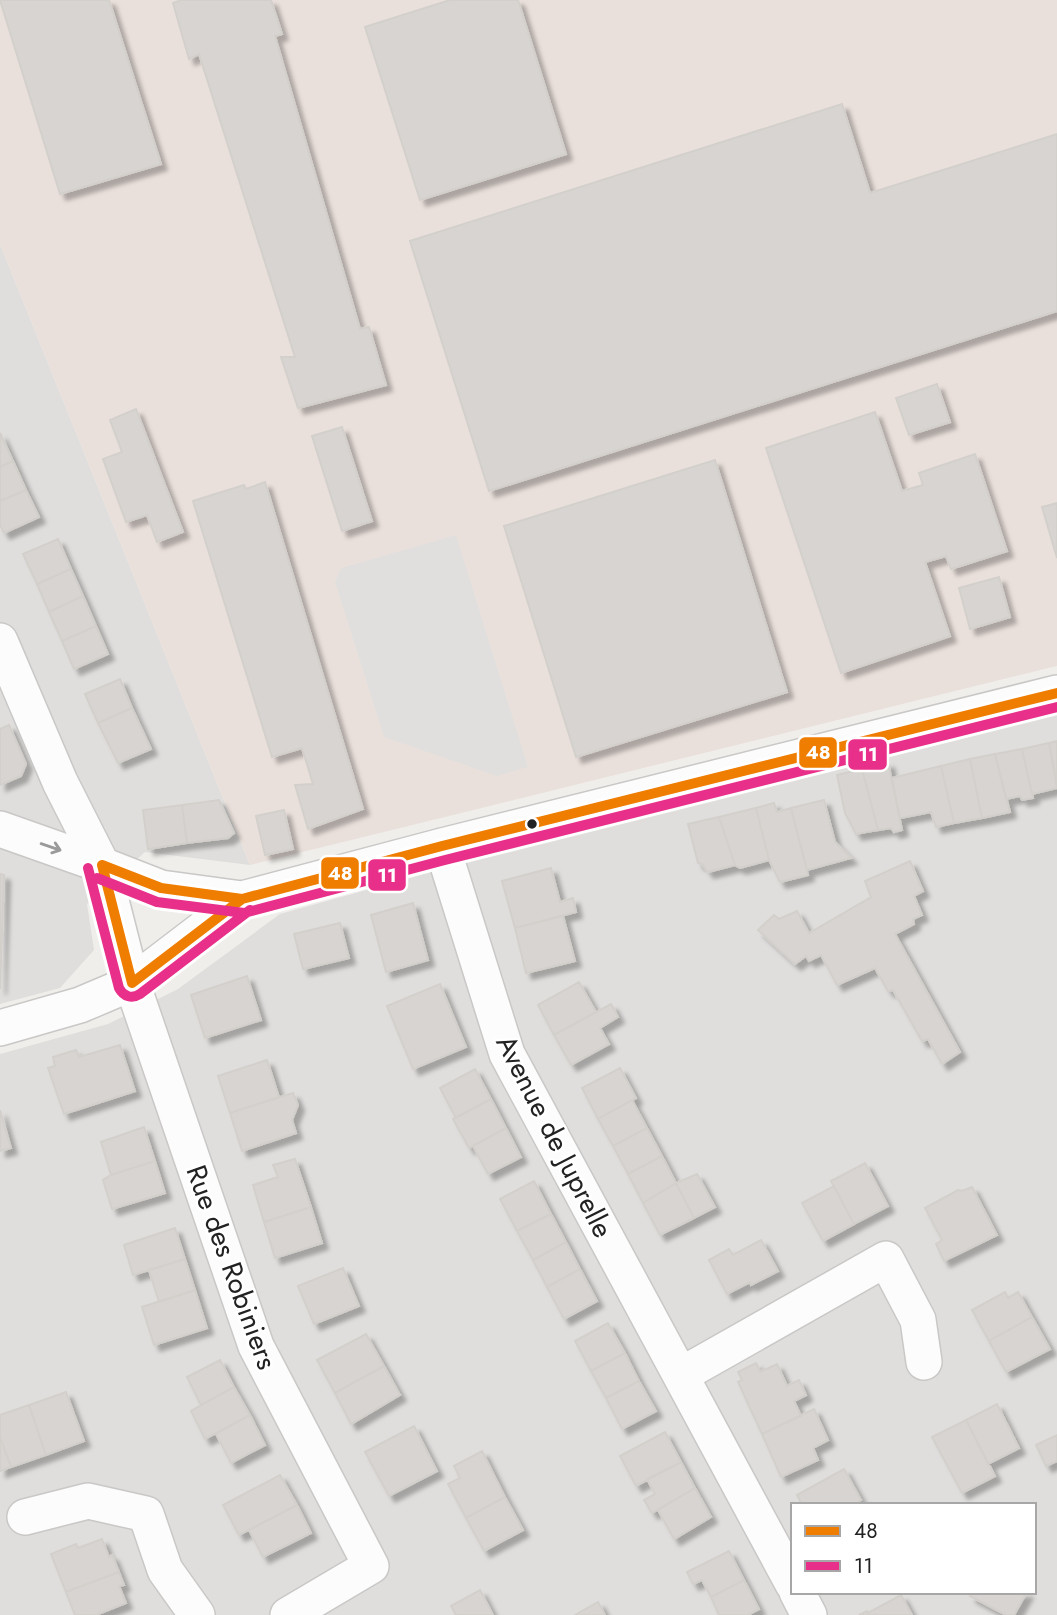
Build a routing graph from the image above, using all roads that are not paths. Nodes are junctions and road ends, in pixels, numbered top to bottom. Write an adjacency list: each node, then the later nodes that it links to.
1 (0, 641): 5 (street)
2 (1057, 693): 4 (street)
3 (0, 829): 5 (street, one-way to 5)
4 (442, 846): 6 (street); 10 (street, Avenue de Juprelle)
5 (102, 865): 6 (street); 7 (street)
6 (242, 899): 7 (street)
7 (132, 984): 8 (street); 15 (street, Rue des Robiniers)
8 (0, 1028)
9 (924, 1362): 10 (street)
10 (681, 1375): 12 (street, Avenue de Juprelle)
11 (25, 1517): 14 (street)
12 (791, 1580)
13 (798, 1594): 16 (street)
14 (197, 1615)
15 (288, 1615)
16 (809, 1615)

